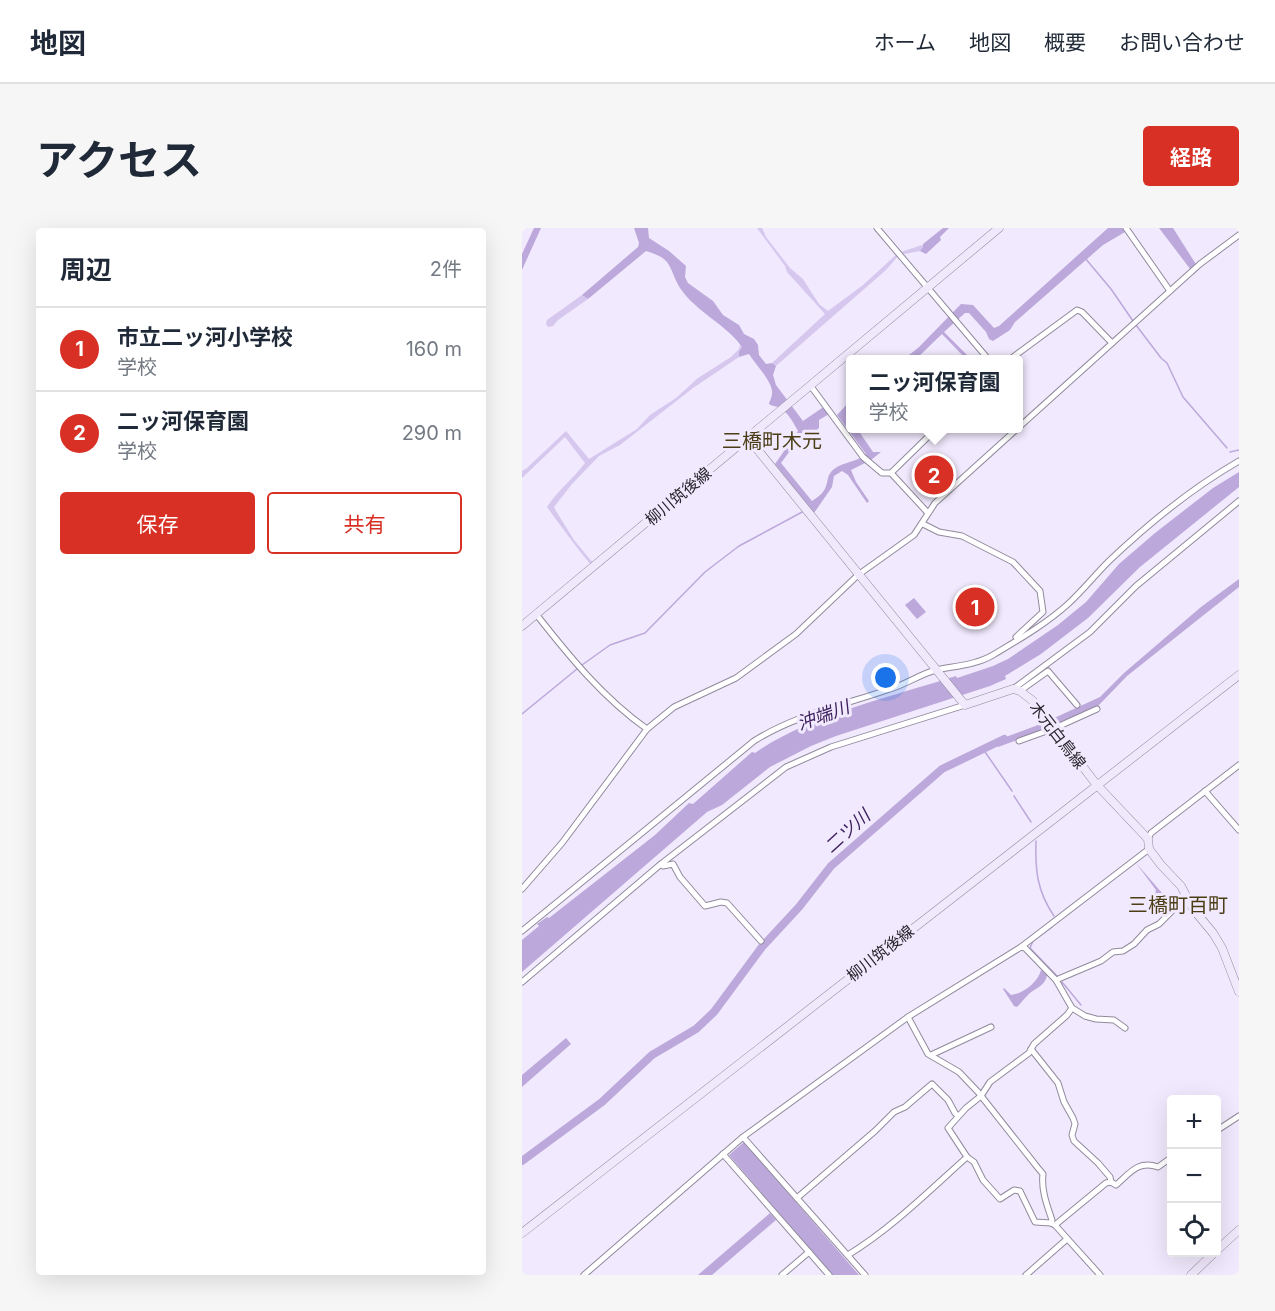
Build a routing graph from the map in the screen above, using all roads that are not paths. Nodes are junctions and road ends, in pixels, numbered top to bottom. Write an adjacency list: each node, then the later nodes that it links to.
1 (877, 228): 5 (street)
2 (999, 228): 5 (main road, 柳川筑後線)
3 (1126, 228): 6 (street)
4 (1239, 235): 6 (street)
5 (927, 288): 9 (main road, 柳川筑後線); 10 (street)
6 (1170, 291): 7 (street)
7 (1112, 343): 11 (street); 13 (street)
8 (846, 355): 12 (main road, 柳川筑後線)
9 (846, 355)
10 (986, 355)
11 (1017, 355)
12 (810, 385): 16 (main road, 柳川筑後線); 18 (street)
13 (1023, 423)
14 (933, 433): 18 (street)
15 (1012, 433): 20 (street)
16 (748, 438): 21 (main road); 22 (main road, 柳川筑後線)
17 (1239, 461): 24 (street)
18 (891, 473): 20 (street)
19 (1239, 501): 27 (street)
20 (925, 519): 21 (street); 24 (street)
21 (858, 575): 25 (main road); 32 (street)
22 (536, 614): 23 (main road, 柳川筑後線); 32 (street)
23 (522, 626)
24 (1006, 647): 25 (street)
25 (938, 672): 28 (main road); 43 (street)
26 (1239, 675): 35 (main road, 柳川筑後線)
27 (1016, 690): 28 (main road, 木元白鳥線); 29 (street); 31 (main road, 木元白鳥線)
28 (964, 704): 40 (street)
29 (1077, 705)
30 (1097, 709): 31 (street)
31 (1055, 728): 33 (street); 35 (main road, 木元白鳥線)
32 (647, 729): 41 (street)
33 (1019, 741)
34 (1239, 765): 36 (street)
35 (1096, 784): 38 (main road, 木元白鳥線); 68 (main road, 柳川筑後線)
36 (1205, 790): 37 (street); 38 (street)
37 (1239, 830)
38 (1148, 839): 39 (main road)
39 (1149, 849): 42 (main road); 45 (street)
40 (661, 864): 44 (street); 48 (street)
41 (522, 889)
42 (1185, 894): 46 (street); 47 (main road)
43 (522, 931)
44 (761, 941)
45 (1021, 947): 46 (street); 51 (street)
46 (1056, 980): 50 (street)
47 (1237, 980): 49 (main road)
48 (522, 982)
49 (1239, 992)
50 (1072, 1008): 53 (street); 54 (street)
51 (908, 1017): 55 (street); 60 (street)
52 (991, 1027): 55 (street)
53 (1125, 1028)
54 (1031, 1048): 56 (street); 64 (street)
55 (931, 1055): 56 (street)
56 (981, 1096): 57 (street); 66 (street)
57 (958, 1116): 62 (street); 65 (street)
58 (1239, 1116): 59 (street)
59 (1221, 1128)
60 (743, 1137): 61 (street); 65 (street)
61 (723, 1154): 71 (street); 74 (street)
62 (967, 1157): 66 (street); 72 (street)
63 (1167, 1161): 64 (street)
64 (1111, 1182): 66 (street)
65 (797, 1198): 72 (street)
66 (1053, 1224): 69 (street)
67 (1239, 1230): 70 (main road)
68 (522, 1233)
69 (1067, 1239): 78 (street); 79 (street)
70 (1221, 1247)
71 (809, 1252): 75 (street); 76 (street)
72 (848, 1255): 77 (street)
73 (1211, 1257): 80 (main road)
74 (584, 1275)
75 (782, 1275)
76 (829, 1275)
77 (865, 1275)
78 (1026, 1275)
79 (1100, 1275)
80 (1191, 1275)

